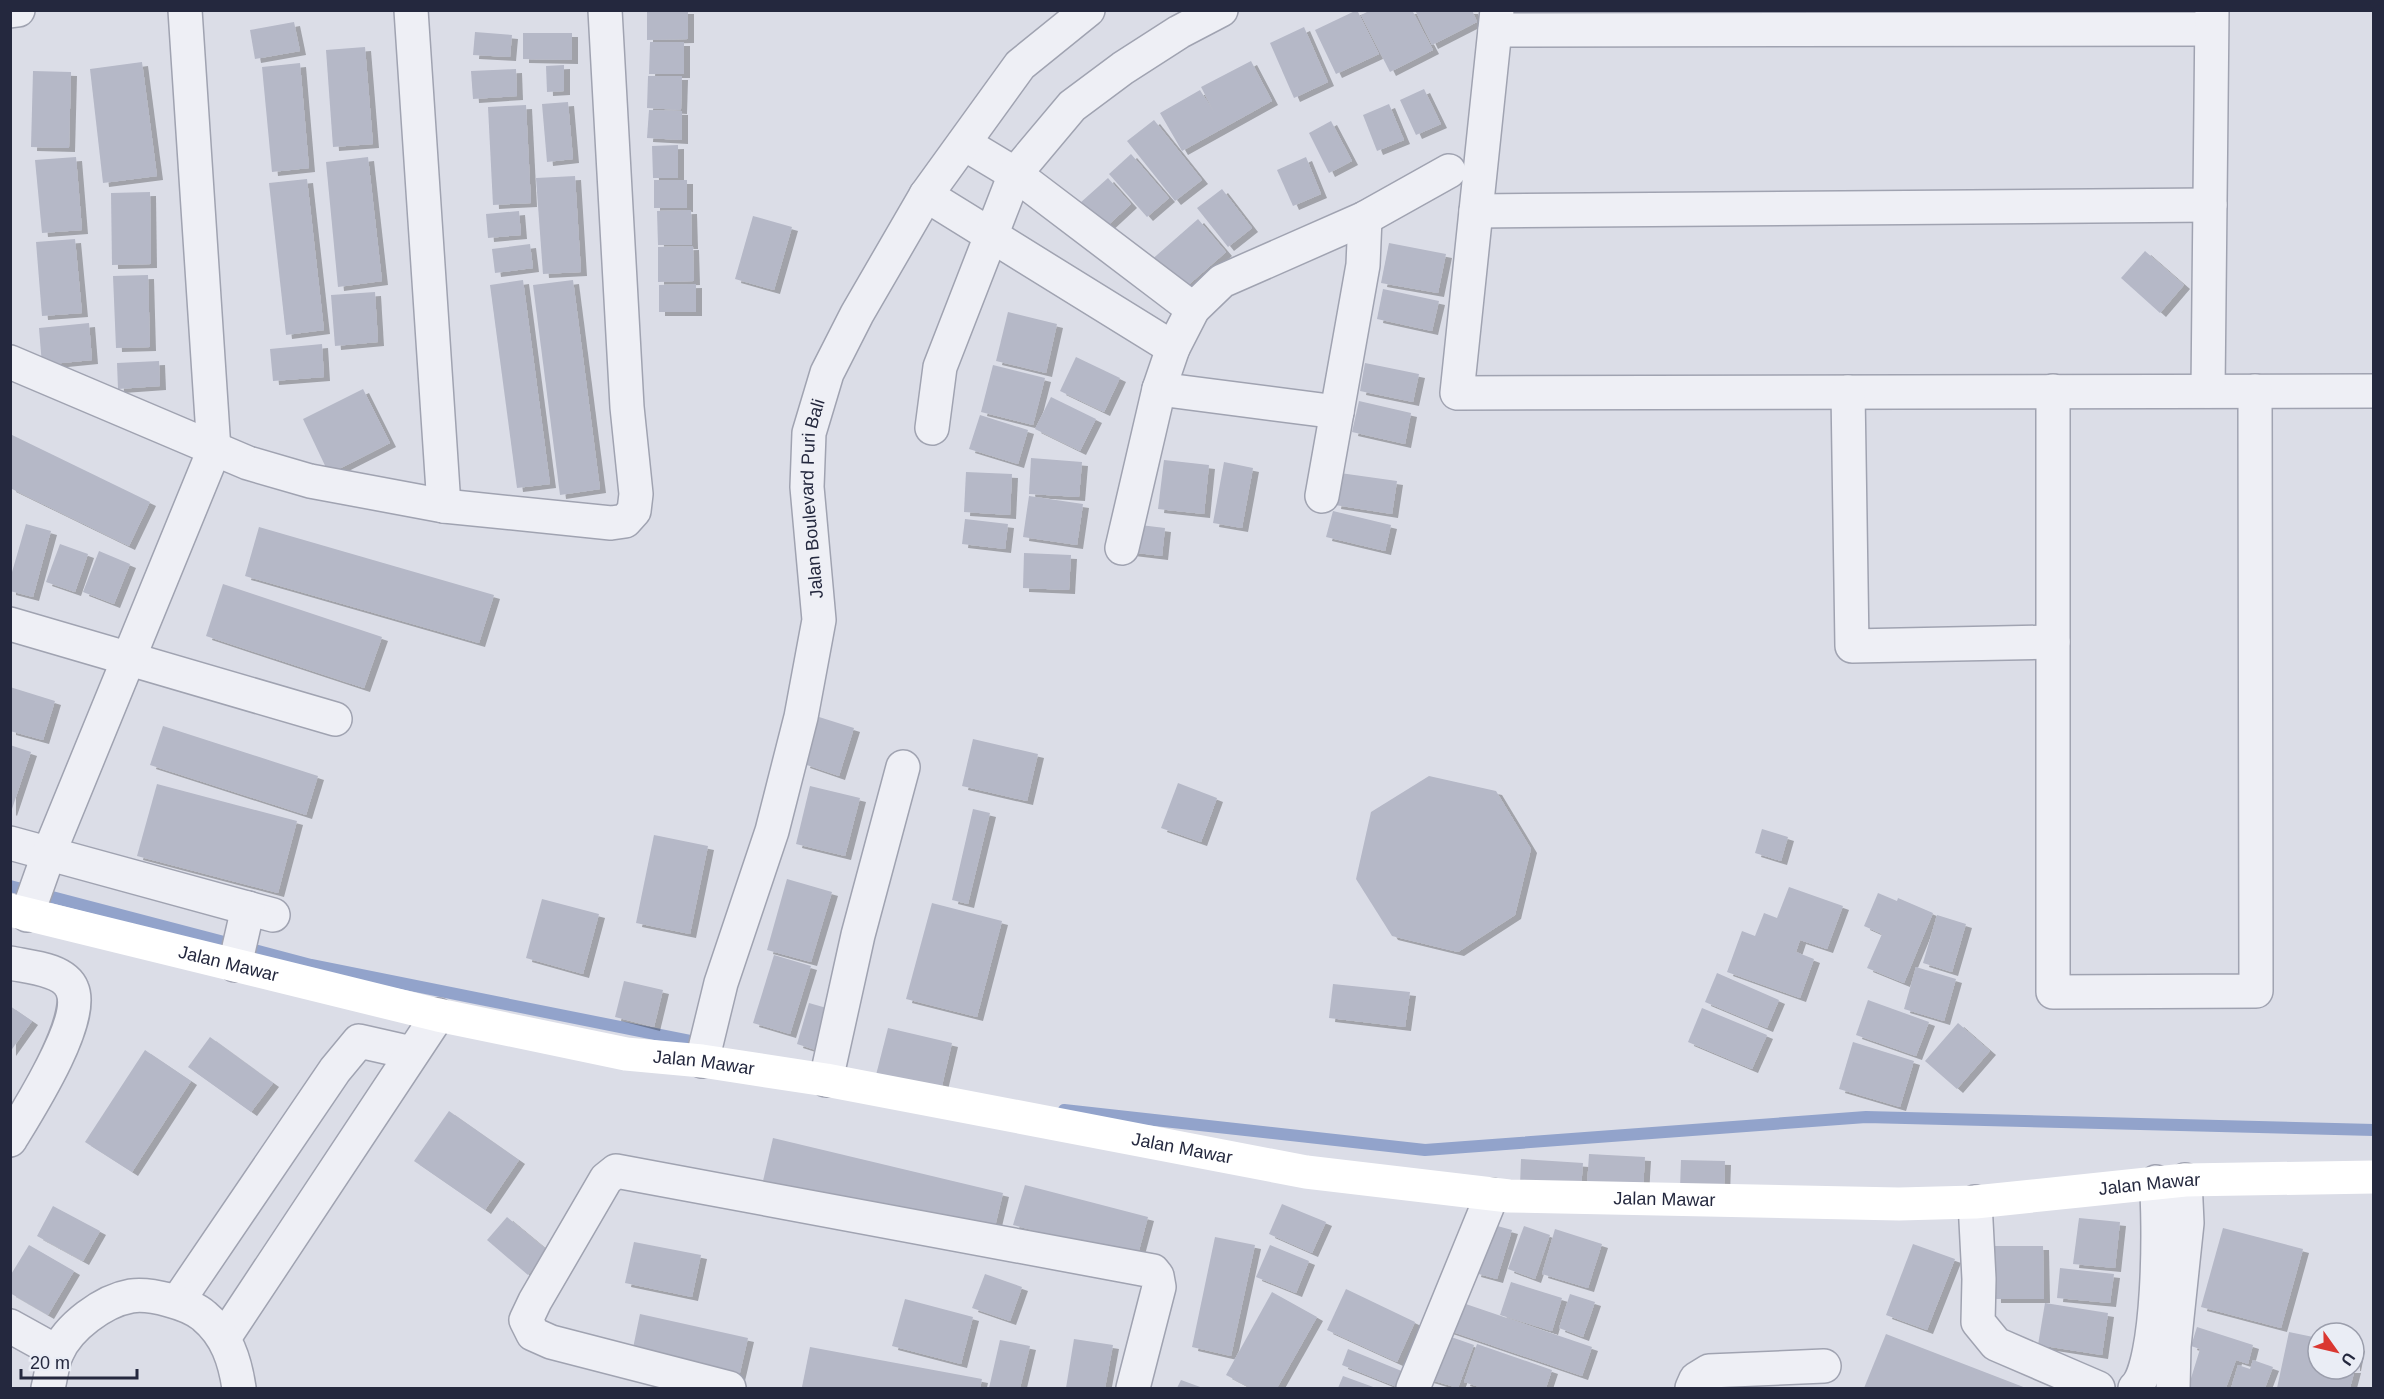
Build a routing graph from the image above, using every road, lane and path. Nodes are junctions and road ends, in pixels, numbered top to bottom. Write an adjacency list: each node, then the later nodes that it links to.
1 (18, 10): 7 (street)
2 (185, 10): 29 (street)
3 (411, 10): 31 (street)
4 (605, 10): 31 (street)
5 (1088, 10): 10 (street, Jalan Boulevard Puri Bali)
6 (1221, 10): 12 (street)
7 (10, 11)
8 (1496, 20): 9 (street); 15 (street)
9 (2211, 20): 14 (street)
10 (965, 144): 12 (street); 13 (street, Jalan Boulevard Puri Bali)
11 (1449, 171): 16 (street)
12 (1015, 174): 17 (street); 18 (street)
13 (926, 195): 17 (street); 45 (street, Jalan Boulevard Puri Bali)
14 (2210, 205): 15 (street); 23 (street)
15 (1476, 211): 26 (street)
16 (1365, 218): 18 (street); 27 (street)
17 (990, 234): 19 (street); 28 (street)
18 (1193, 309): 19 (street)
19 (1173, 348): 21 (street)
20 (10, 362): 29 (street)
21 (1159, 389): 27 (street); 32 (street)
22 (2053, 391): 23 (street); 26 (street); 34 (street)
23 (2208, 391): 24 (street)
24 (2255, 391): 25 (street); 34 (street)
25 (2373, 391)
26 (1848, 392): 34 (street)
27 (1337, 412): 30 (street)
28 (932, 428)
29 (214, 450): 31 (street); 35 (street)
30 (1322, 496)
31 (444, 506)
32 (1122, 548)
33 (10, 624): 35 (street)
34 (2052, 642)
35 (129, 660): 36 (street); 39 (street)
36 (335, 719)
37 (903, 768): 46 (street)
38 (10, 843): 39 (street)
39 (46, 862): 40 (street); 41 (street)
40 (23, 910): 41 (street, Jalan Mawar)
41 (236, 960): 43 (street, Jalan Mawar)
42 (10, 963): 47 (street)
43 (438, 1014): 44 (street); 45 (street, Jalan Mawar)
44 (412, 1053): 52 (street); 54 (street)
45 (702, 1061): 46 (street, Jalan Mawar)
46 (826, 1080): 50 (street, Jalan Mawar)
47 (10, 1140)
48 (2373, 1177): 49 (street, Jalan Mawar)
49 (2171, 1181): 51 (street, Jalan Mawar); 64 (street); 65 (street)
50 (1492, 1195): 51 (street, Jalan Mawar); 61 (street)
51 (1975, 1202): 63 (street)
52 (178, 1301): 54 (street); 55 (street)
53 (10, 1326): 55 (street)
54 (224, 1338): 58 (street)
55 (57, 1352): 57 (street)
56 (1824, 1366): 62 (street)
57 (48, 1389)
58 (239, 1389)
59 (729, 1389): 60 (street)
60 (1133, 1389)
61 (1413, 1389)
62 (1692, 1389)
63 (2097, 1389)
64 (2135, 1389)
65 (2173, 1389)

